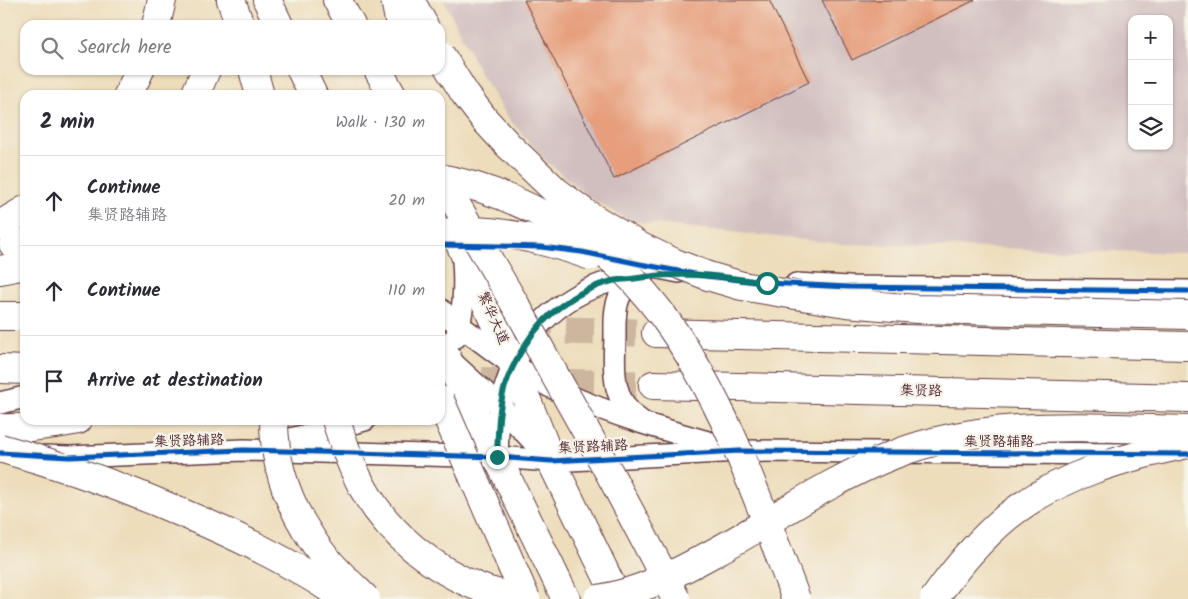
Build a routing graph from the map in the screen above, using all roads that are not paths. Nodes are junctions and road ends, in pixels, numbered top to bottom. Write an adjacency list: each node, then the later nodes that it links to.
1 (162, 0): 10 (main road)
2 (224, 0): 11 (main road)
3 (231, 0): 12 (main road)
4 (267, 0): 13 (main road)
5 (274, 0): 14 (main road)
6 (337, 0): 15 (main road)
7 (342, 0): 16 (main road)
8 (395, 0): 17 (main road)
9 (410, 0): 18 (main road)
10 (157, 20)
11 (221, 20)
12 (238, 20)
13 (277, 20)
14 (283, 20)
15 (350, 20)
16 (351, 20)
17 (399, 20)
18 (421, 20)
19 (445, 62): 43 (main road, bridge)
20 (138, 75): 27 (main road)
21 (204, 75): 28 (main road)
22 (254, 75): 29 (main road)
23 (304, 75): 30 (main road)
24 (379, 75): 31 (main road)
25 (380, 75): 32 (main road)
26 (398, 75): 33 (main road)
27 (130, 90)
28 (197, 90)
29 (259, 90)
30 (311, 90)
31 (386, 90)
32 (390, 90)
33 (394, 90)
34 (445, 179): 85 (main road, bridge)
35 (445, 186): 84 (main road, bridge)
36 (20, 227): 38 (main road)
37 (447, 241): 41 (street); 43 (main road, bridge); 48 (street); 54 (main road, 繁华大道)
38 (15, 244): 39 (main road)
39 (0, 270)
40 (655, 275): 41 (street); 54 (street); 67 (street)
41 (700, 275): 42 (street)
42 (1188, 290)
43 (777, 292): 45 (main road, bridge)
44 (445, 313): 48 (street)
45 (1188, 315)
46 (0, 316): 47 (main road)
47 (20, 316)
48 (460, 326): 51 (street); 54 (street)
49 (656, 333): 50 (main road)
50 (1188, 346)
51 (445, 353)
52 (445, 358): 61 (street)
53 (445, 361): 76 (main road)
54 (513, 365): 61 (street); 67 (street); 77 (main road, 繁华大道)
55 (0, 369): 56 (main road)
56 (20, 370)
57 (653, 385): 59 (main road, 集贤路)
58 (20, 398): 60 (street)
59 (1188, 398)
60 (0, 403)
61 (501, 407): 76 (street); 77 (street)
62 (445, 412): 80 (main road, bridge)
63 (48, 425): 68 (main road)
64 (274, 425): 79 (main road, bridge)
65 (331, 425): 72 (street)
66 (334, 425): 80 (main road, bridge)
67 (648, 425): 73 (street)
68 (0, 428)
69 (1188, 430): 82 (main road, bridge)
70 (1188, 444): 86 (main road, bridge)
71 (0, 448): 78 (main road, bridge)
72 (244, 450): 74 (street, 集贤路辅路); 76 (street, 集贤路辅路)
73 (740, 451): 75 (street, 集贤路辅路); 77 (street, 集贤路辅路)
74 (0, 454)
75 (1188, 454)
76 (497, 457): 77 (street, 集贤路辅路); 81 (main road)
77 (551, 461): 83 (main road, 繁华大道)
78 (345, 599)
79 (366, 599)
80 (526, 599)
81 (566, 599)
82 (598, 599)
83 (618, 599)
84 (676, 599)
85 (796, 599)
86 (934, 599)

